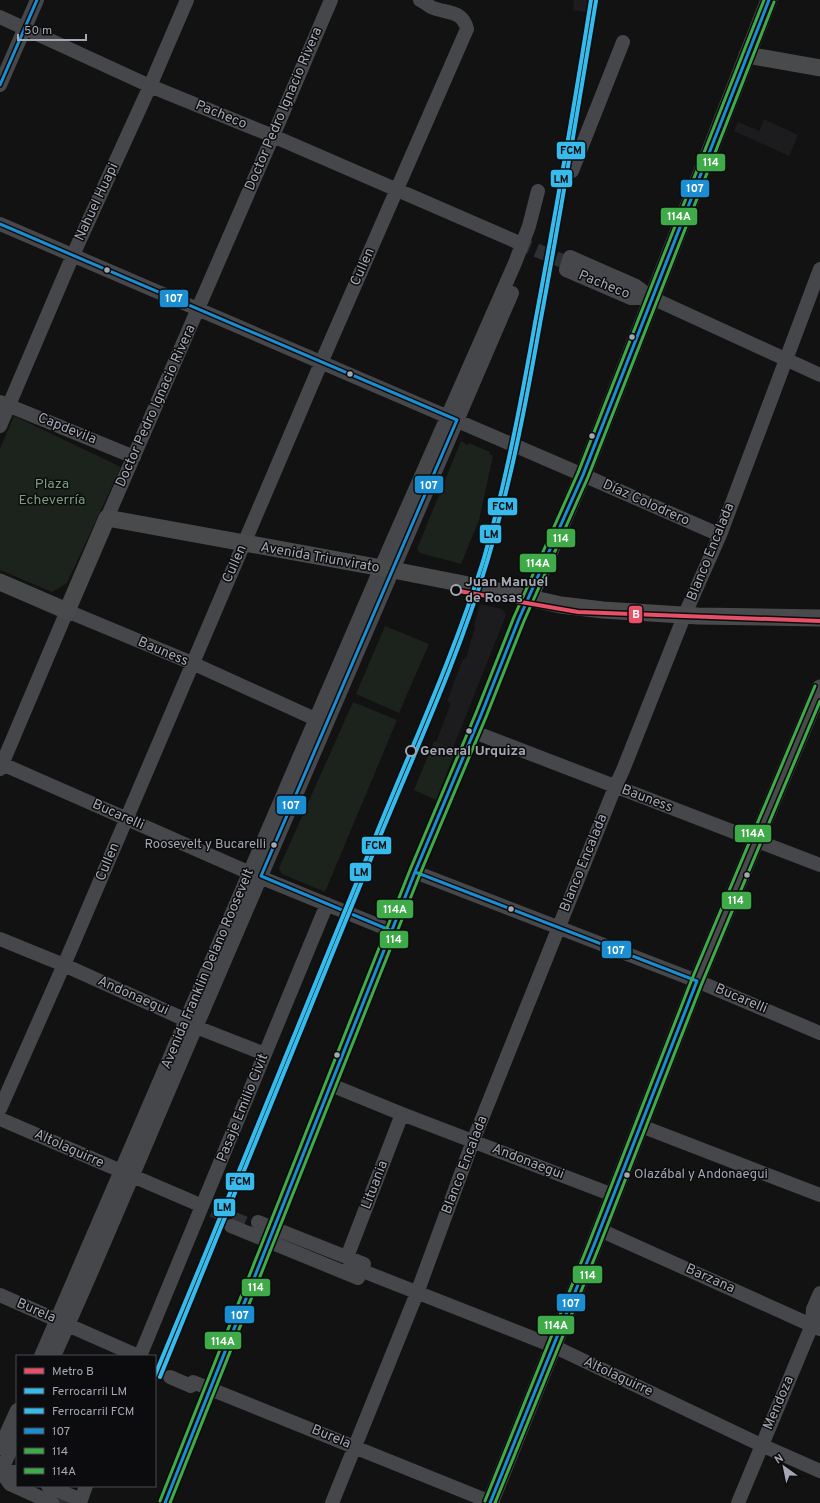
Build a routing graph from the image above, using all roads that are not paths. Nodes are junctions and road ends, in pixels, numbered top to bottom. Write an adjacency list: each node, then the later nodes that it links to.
1 (37, 0): 7 (street)
2 (187, 0): 12 (street, Nahuel Huapi)
3 (331, 0): 13 (street, Doctor Pedro Ignacio Rivera)
4 (420, 0): 15 (street, Cullen)
5 (769, 0): 9 (main road)
6 (0, 17): 7 (street, Pacheco)
7 (24, 28): 11 (street); 12 (street, Pacheco)
8 (623, 42): 14 (street)
9 (747, 56): 10 (main road); 22 (main road)
10 (820, 68)
11 (0, 85)
12 (150, 86): 13 (street, Pacheco); 19 (street, Nahuel Huapi)
13 (274, 136): 15 (street, Pacheco); 23 (street, Doctor Pedro Ignacio Rivera)
14 (572, 171)
15 (397, 190): 18 (street, Pacheco); 25 (street, Cullen)
16 (538, 191): 18 (street, Avenida Franklin Delano Roosevelt)
17 (0, 224): 19 (street, Díaz Colodrero)
18 (521, 244): 28 (street, Avenida Franklin Delano Roosevelt)
19 (73, 255): 23 (street, Díaz Colodrero); 27 (street, Nahuel Huapi)
20 (820, 268): 24 (street, Blanco Encalada)
21 (581, 269): 22 (street, Pacheco)
22 (652, 298): 22 (street, Pacheco); 24 (street, Pacheco); 31 (main road)
23 (198, 310): 25 (street, Díaz Colodrero); 30 (street, Doctor Pedro Ignacio Rivera)
24 (786, 360): 26 (street, Pacheco); 33 (street, Blanco Encalada)
25 (321, 363): 28 (street, Díaz Colodrero); 34 (street, Cullen)
26 (820, 375)
27 (4, 404): 29 (street, Nahuel Huapi); 30 (street, Capdevila)
28 (452, 418): 31 (street, Díaz Colodrero); 35 (street, Avenida Franklin Delano Roosevelt)
29 (0, 426)
30 (134, 457): 32 (street, Doctor Pedro Ignacio Rivera)
31 (583, 475): 33 (street, Díaz Colodrero); 37 (main road)
32 (107, 518): 34 (main road, Avenida Triunvirato); 38 (main road, Doctor Pedro Ignacio Rivera)
33 (720, 535): 39 (street, Blanco Encalada)
34 (243, 544): 35 (main road, Avenida Triunvirato); 41 (street, Cullen)
35 (387, 570): 37 (main road, Avenida Triunvirato); 43 (street, Avenida Franklin Delano Roosevelt)
36 (0, 582): 38 (main road, Bauness)
37 (529, 599): 39 (main road, Avenida Triunvirato); 44 (street)
38 (67, 611): 41 (street, Bauness); 45 (street, Doctor Pedro Ignacio Rivera)
39 (685, 614): 40 (main road, Avenida Triunvirato); 46 (street, Blanco Encalada)
40 (820, 618)
41 (192, 663): 43 (street, Bauness); 47 (street, Cullen)
42 (818, 699): 48 (main road)
43 (321, 721): 51 (street, Avenida Franklin Delano Roosevelt)
44 (474, 732): 46 (street, Bauness); 50 (street)
45 (1, 765): 47 (street, Bucarelli)
46 (615, 787): 48 (street, Bauness); 53 (street, Blanco Encalada)
47 (126, 818): 51 (street, Bucarelli); 56 (street, Cullen)
48 (756, 840): 49 (street, Bauness); 57 (main road)
49 (820, 865)
50 (415, 872): 53 (street, Bucarelli); 54 (street)
51 (256, 875): 52 (street, Bucarelli); 58 (street, Avenida Franklin Delano Roosevelt)
52 (327, 904): 54 (street, Bucarelli); 60 (street, Pasaje Emilio Civit)
53 (559, 928): 57 (street, Bucarelli); 66 (street, Blanco Encalada)
54 (392, 932): 61 (street)
55 (0, 939): 56 (street, Andonaegui)
56 (64, 965): 58 (street, Andonaegui); 62 (street, Cullen)
57 (697, 981): 59 (street, Bucarelli); 65 (main road)
58 (191, 1023): 60 (street, Andonaegui); 67 (street, Avenida Franklin Delano Roosevelt)
59 (820, 1033)
60 (265, 1054): 70 (street, Pasaje Emilio Civit)
61 (331, 1085): 63 (street, Andonaegui); 74 (street)
62 (0, 1109)
63 (402, 1114): 66 (street, Andonaegui); 75 (street, Lituania)
64 (0, 1119): 67 (street, Altolaguirre)
65 (641, 1126): 68 (main road); 69 (street)
66 (473, 1141): 68 (street, Andonaegui); 76 (street, Blanco Encalada)
67 (130, 1176): 70 (street, Altolaguirre); 79 (street, Avenida Franklin Delano Roosevelt)
68 (613, 1195): 73 (main road)
69 (820, 1195)
70 (199, 1205): 85 (street, Pasaje Emilio Civit)
71 (258, 1222): 74 (street, Altolaguirre)
72 (231, 1226): 74 (street, Altolaguirre)
73 (600, 1230): 80 (street, Barzana); 81 (main road)
74 (272, 1235): 75 (street, Altolaguirre); 76 (street, Altolaguirre); 87 (street)
75 (348, 1261): 76 (street, Altolaguirre)
76 (414, 1292): 81 (street, Altolaguirre); 91 (street, Blanco Encalada)
77 (820, 1293): 80 (street, Mendoza)
78 (0, 1295): 79 (street, Burela)
79 (63, 1322): 82 (street, Avenida Franklin Delano Roosevelt); 83 (street, Avenida Franklin Delano Roosevelt); 84 (street, Burela)
80 (817, 1323): 90 (street, Mendoza)
81 (553, 1346): 90 (street, Altolaguirre); 105 (main road)
82 (42, 1355)
83 (54, 1355)
84 (137, 1355)
85 (139, 1355)
86 (170, 1377): 87 (street, Burela)
87 (211, 1389): 91 (street, Burela); 103 (street)
88 (16, 1412): 92 (street)
89 (16, 1439): 93 (street)
90 (761, 1445): 95 (street, Altolaguirre); 106 (street, Mendoza)
91 (354, 1446): 104 (street, Blanco Encalada); 105 (street, Burela)
92 (0, 1448)
93 (0, 1472): 94 (street); 96 (street); 97 (street)
94 (16, 1472)
95 (820, 1472)
96 (16, 1480)
97 (16, 1486)
98 (21, 1487): 101 (street)
99 (33, 1487): 101 (street)
100 (86, 1487): 102 (street)
101 (52, 1495): 102 (street)
102 (79, 1502)
103 (165, 1503)
104 (332, 1503)
105 (491, 1503)
106 (738, 1503)

